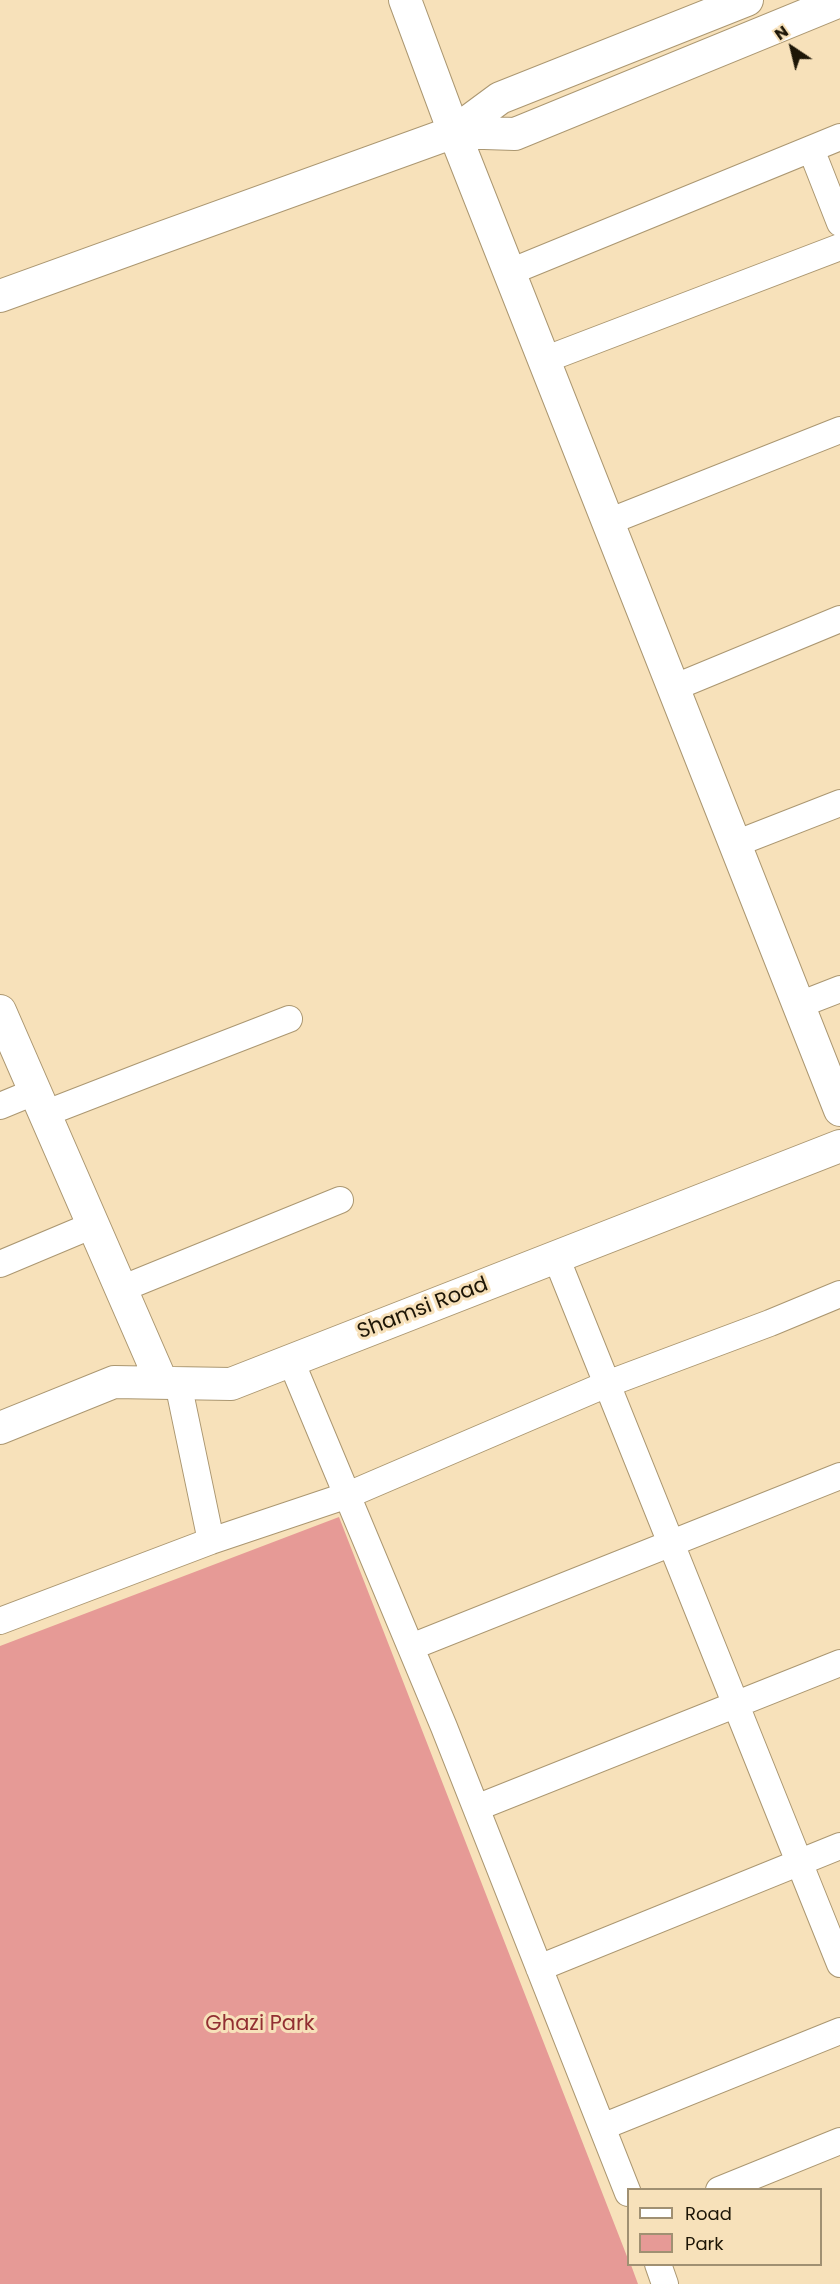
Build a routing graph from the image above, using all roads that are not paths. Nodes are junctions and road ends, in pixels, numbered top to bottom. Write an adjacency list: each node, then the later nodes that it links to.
1 (405, 0): 4 (street)
2 (747, 0): 4 (street)
3 (840, 1): 4 (street)
4 (454, 132): 9 (street); 10 (street)
5 (840, 137): 6 (street)
6 (811, 149): 7 (street); 9 (street)
7 (840, 223)
8 (840, 247): 11 (street)
9 (510, 272): 11 (street)
10 (0, 296)
11 (544, 360): 13 (street)
12 (840, 430): 13 (street)
13 (608, 522): 15 (street)
14 (840, 619): 15 (street)
15 (674, 688): 17 (street)
16 (840, 803): 17 (street)
17 (735, 844): 19 (street)
18 (840, 989): 19 (street)
19 (799, 1005): 24 (street)
20 (0, 1011): 22 (street)
21 (289, 1019): 22 (street)
22 (39, 1103): 23 (street); 27 (street)
23 (0, 1106)
24 (840, 1110)
25 (840, 1146): 28 (street, Shamsi Road)
26 (340, 1200): 30 (street)
27 (93, 1225): 29 (street); 30 (street)
28 (556, 1257): 32 (street, Shamsi Road); 34 (street)
29 (0, 1264)
30 (121, 1289): 33 (street)
31 (840, 1294): 34 (street)
32 (291, 1361): 33 (street, Shamsi Road); 37 (street)
33 (170, 1383): 35 (street, Shamsi Road); 38 (street)
34 (607, 1384): 37 (street); 39 (street)
35 (0, 1428)
36 (840, 1476): 39 (street)
37 (348, 1495): 38 (street); 41 (street)
38 (211, 1541): 40 (street)
39 (671, 1543): 41 (street); 43 (street)
40 (0, 1621)
41 (411, 1647): 44 (street)
42 (840, 1663): 43 (street)
43 (736, 1705): 44 (street); 46 (street)
44 (476, 1808): 48 (street)
45 (840, 1846): 46 (street)
46 (799, 1863): 47 (street); 48 (street)
47 (840, 1964)
48 (539, 1968): 50 (street)
49 (840, 2031): 50 (street)
50 (602, 2127): 53 (street)
51 (840, 2141): 52 (street)
52 (724, 2188)
53 (627, 2190)
54 (658, 2266): 55 (street)
55 (665, 2284)

